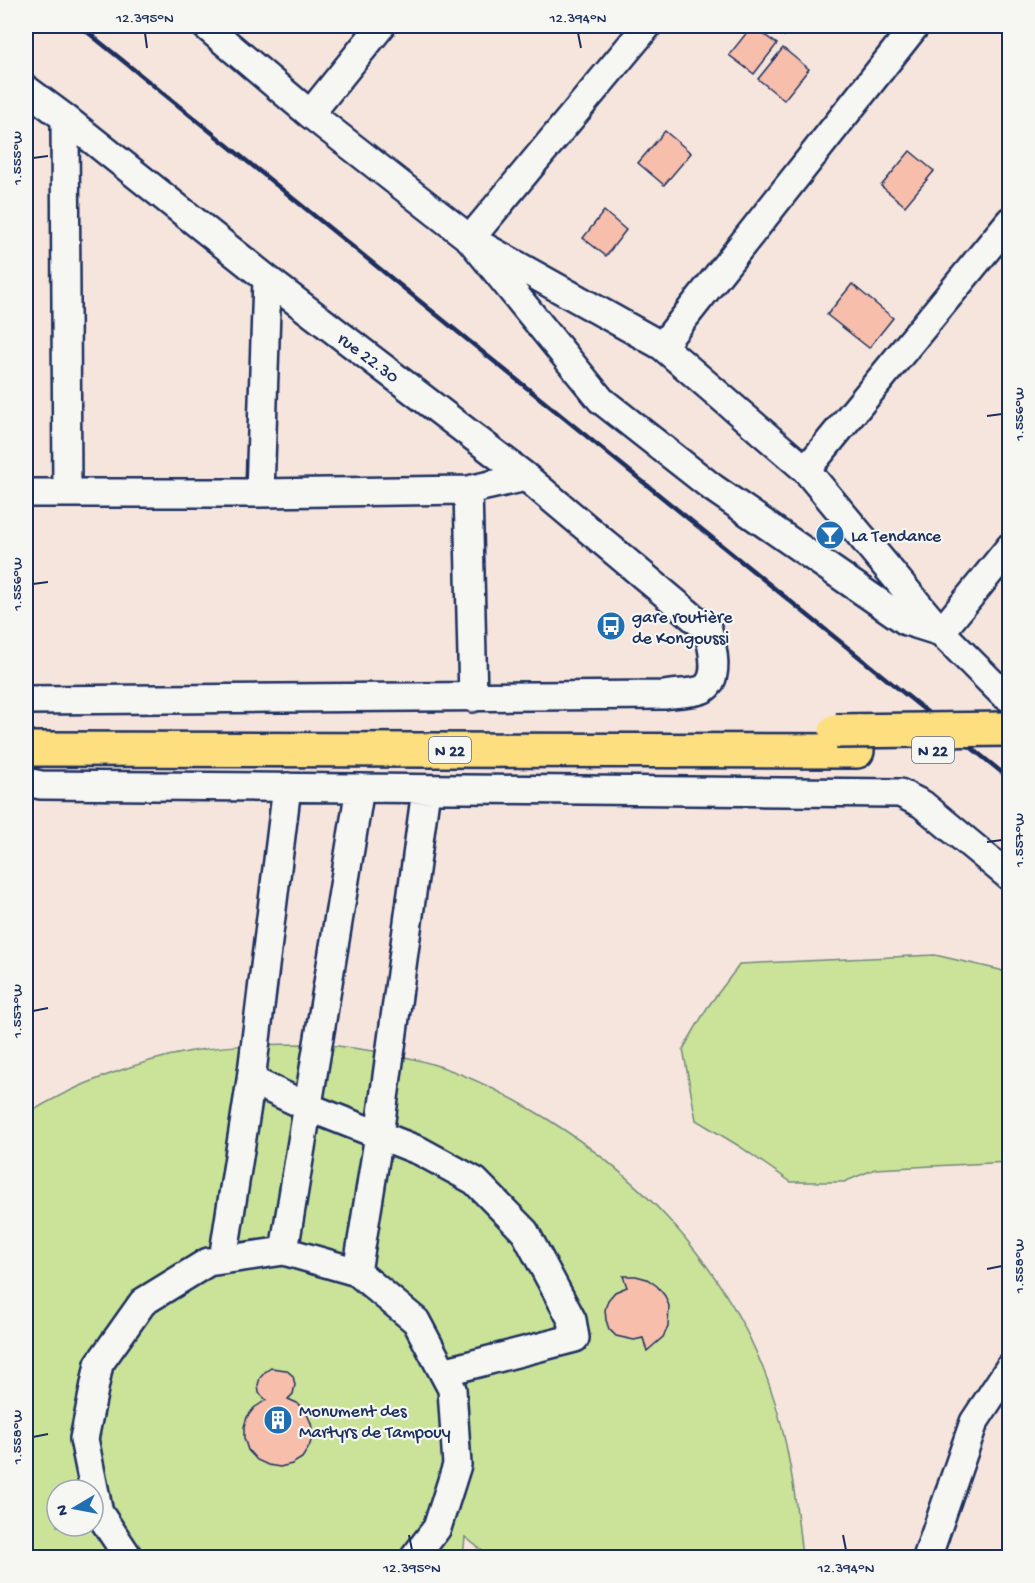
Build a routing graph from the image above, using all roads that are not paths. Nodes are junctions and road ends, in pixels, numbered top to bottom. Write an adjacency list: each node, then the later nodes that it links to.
1 (206, 26): 6 (street)
2 (381, 26): 6 (street)
3 (647, 26): 9 (street)
4 (915, 26): 11 (street)
5 (26, 89): 7 (street, rue 22.30)
6 (310, 114): 9 (street)
7 (65, 118): 10 (street, rue 22.30); 16 (street)
8 (1010, 221): 12 (street)
9 (470, 239): 11 (street); 19 (street)
10 (267, 279): 13 (street, rue 22.30); 17 (street)
11 (662, 346): 12 (street)
12 (806, 470): 19 (street)
13 (526, 477): 14 (street); 20 (street, rue 22.30)
14 (468, 490): 17 (street); 20 (street)
15 (26, 493): 16 (street)
16 (67, 493): 17 (street)
17 (260, 493)
18 (1010, 547): 19 (street)
19 (941, 632): 21 (street)
20 (473, 698): 22 (street)
21 (1010, 698)
22 (26, 700)
23 (26, 728): 25 (main road, N 22)
24 (1010, 729): 25 (main road, N 22, bridge)
25 (847, 741): 26 (main road, N 22); 27 (main road, N 22)
26 (26, 749)
27 (1010, 749)
28 (26, 782): 29 (street)
29 (287, 787): 30 (street); 33 (street)
30 (360, 788): 31 (street); 34 (street)
31 (426, 790): 32 (street); 35 (street)
32 (1010, 877)
33 (251, 1080): 34 (street); 37 (street)
34 (308, 1107): 35 (street); 36 (street)
35 (379, 1135): 38 (street); 40 (street)
36 (284, 1251): 37 (street); 38 (street)
37 (223, 1259): 41 (street)
38 (357, 1272): 40 (street)
39 (1010, 1367): 43 (street)
40 (443, 1372): 42 (street)
41 (129, 1557)
42 (414, 1557)
43 (927, 1557)

